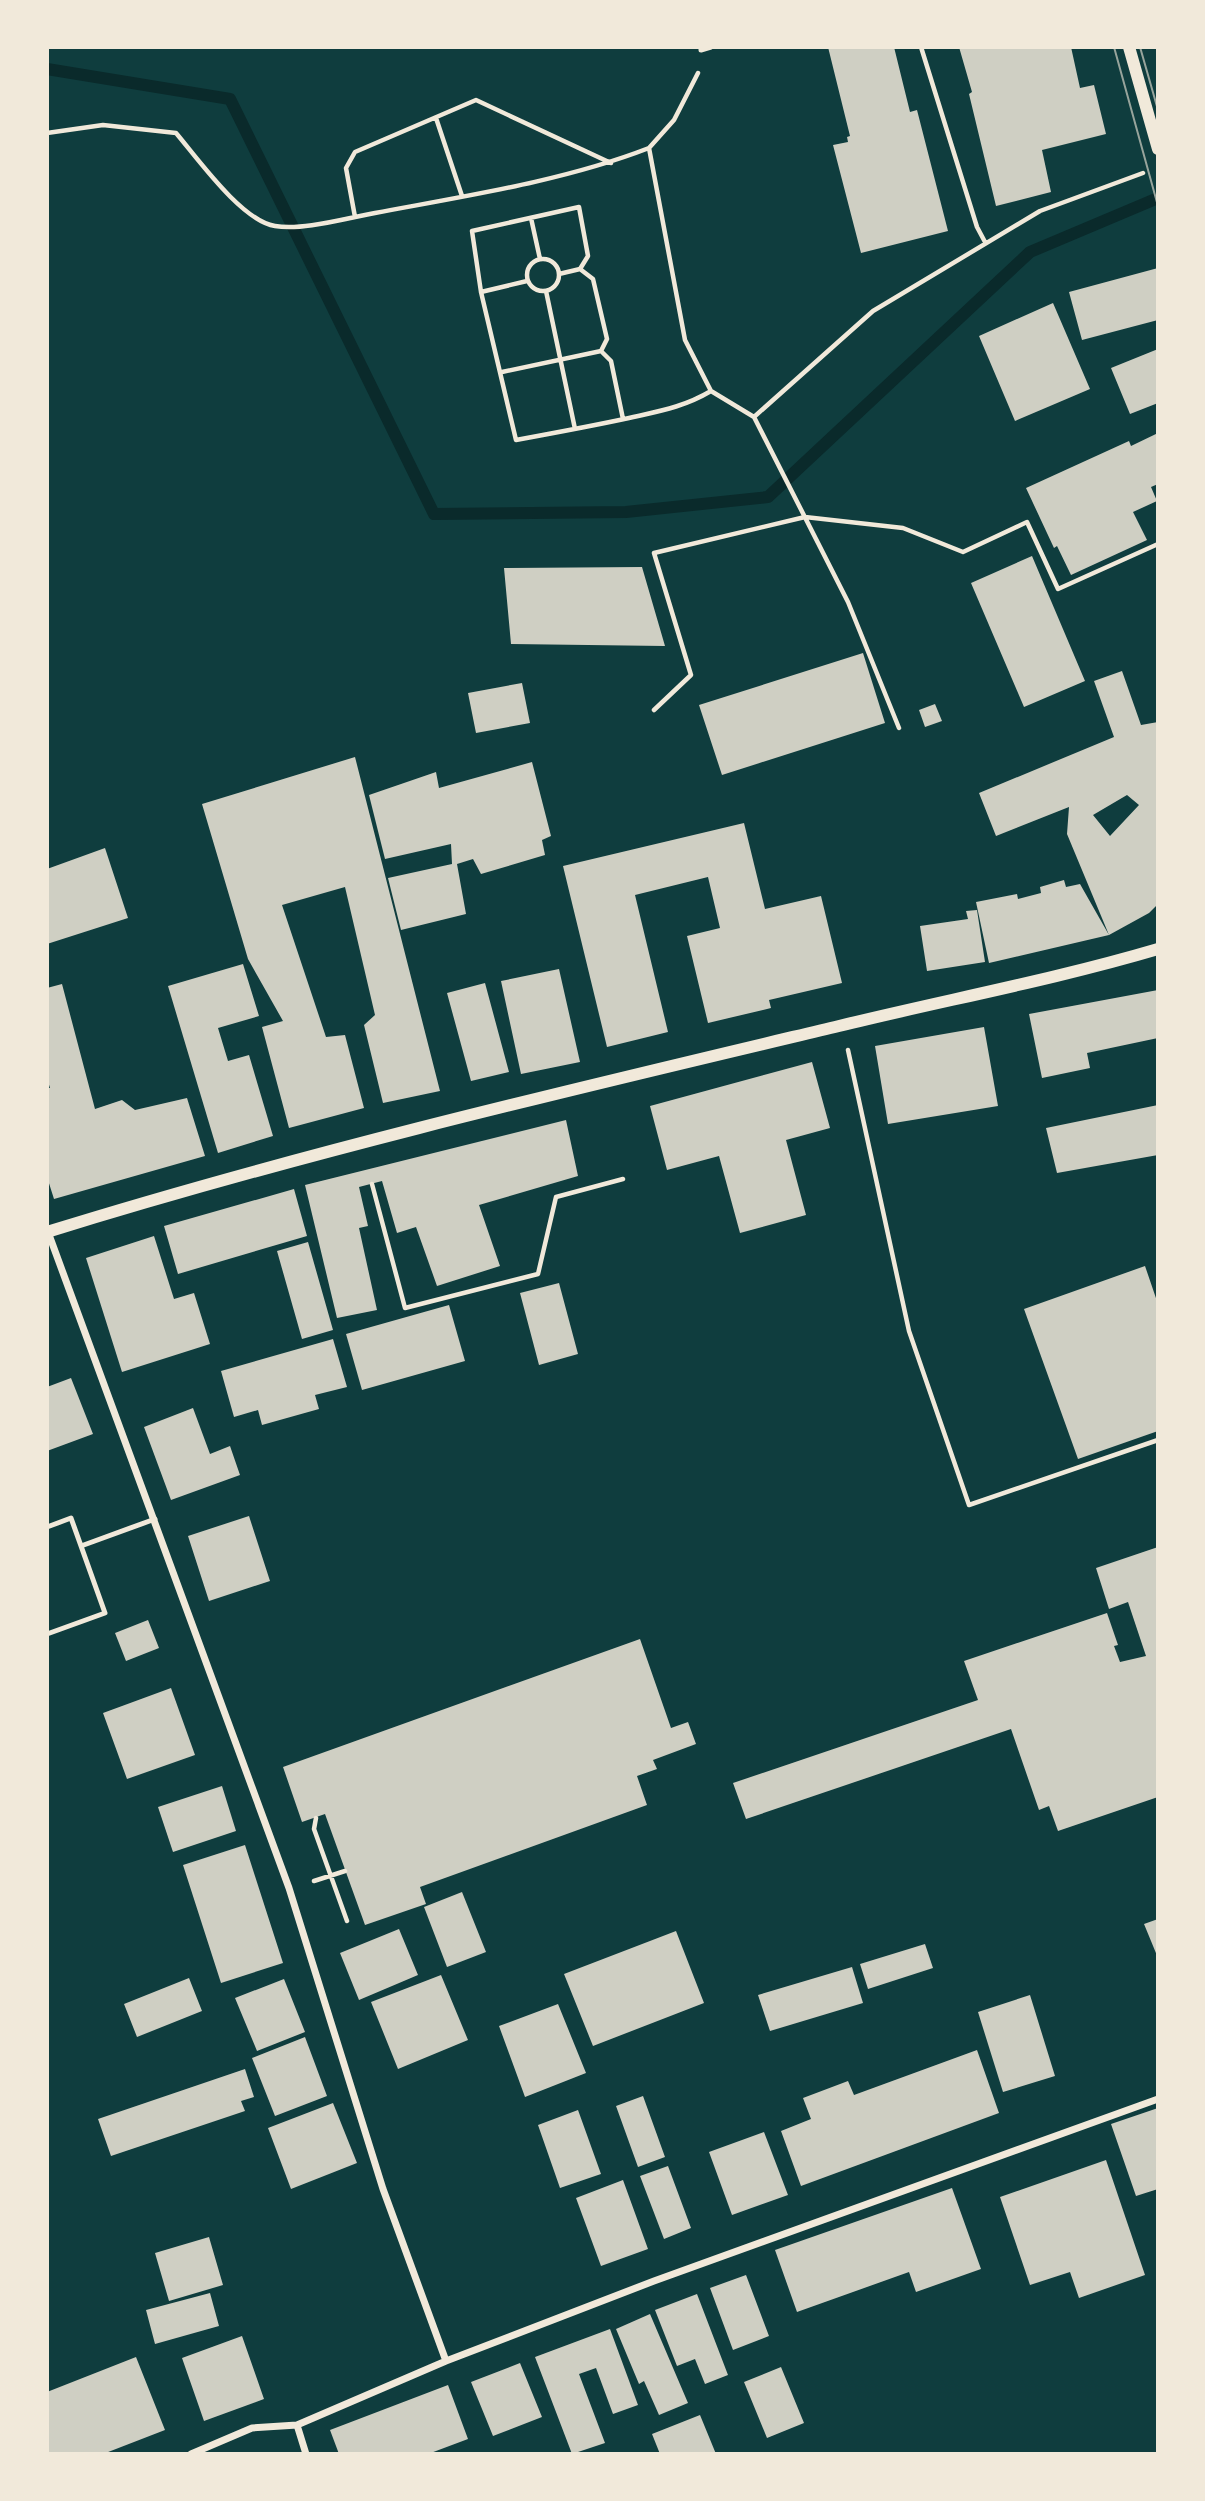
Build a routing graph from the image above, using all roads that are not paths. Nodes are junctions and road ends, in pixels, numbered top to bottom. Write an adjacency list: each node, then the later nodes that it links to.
1 (711, 47): 3 (lane)
2 (1129, 47): 4 (street)
3 (701, 49)
4 (1158, 149)
5 (1158, 949): 6 (street)
6 (48, 1232): 7 (street)
7 (155, 1519): 9 (lane); 12 (street)
8 (47, 1527): 9 (lane)
9 (81, 1546): 10 (lane)
10 (47, 1634)
11 (1158, 2099): 12 (street)
12 (446, 2361): 13 (street)
13 (297, 2425): 14 (street); 15 (street)
14 (191, 2454)
15 (306, 2454)

